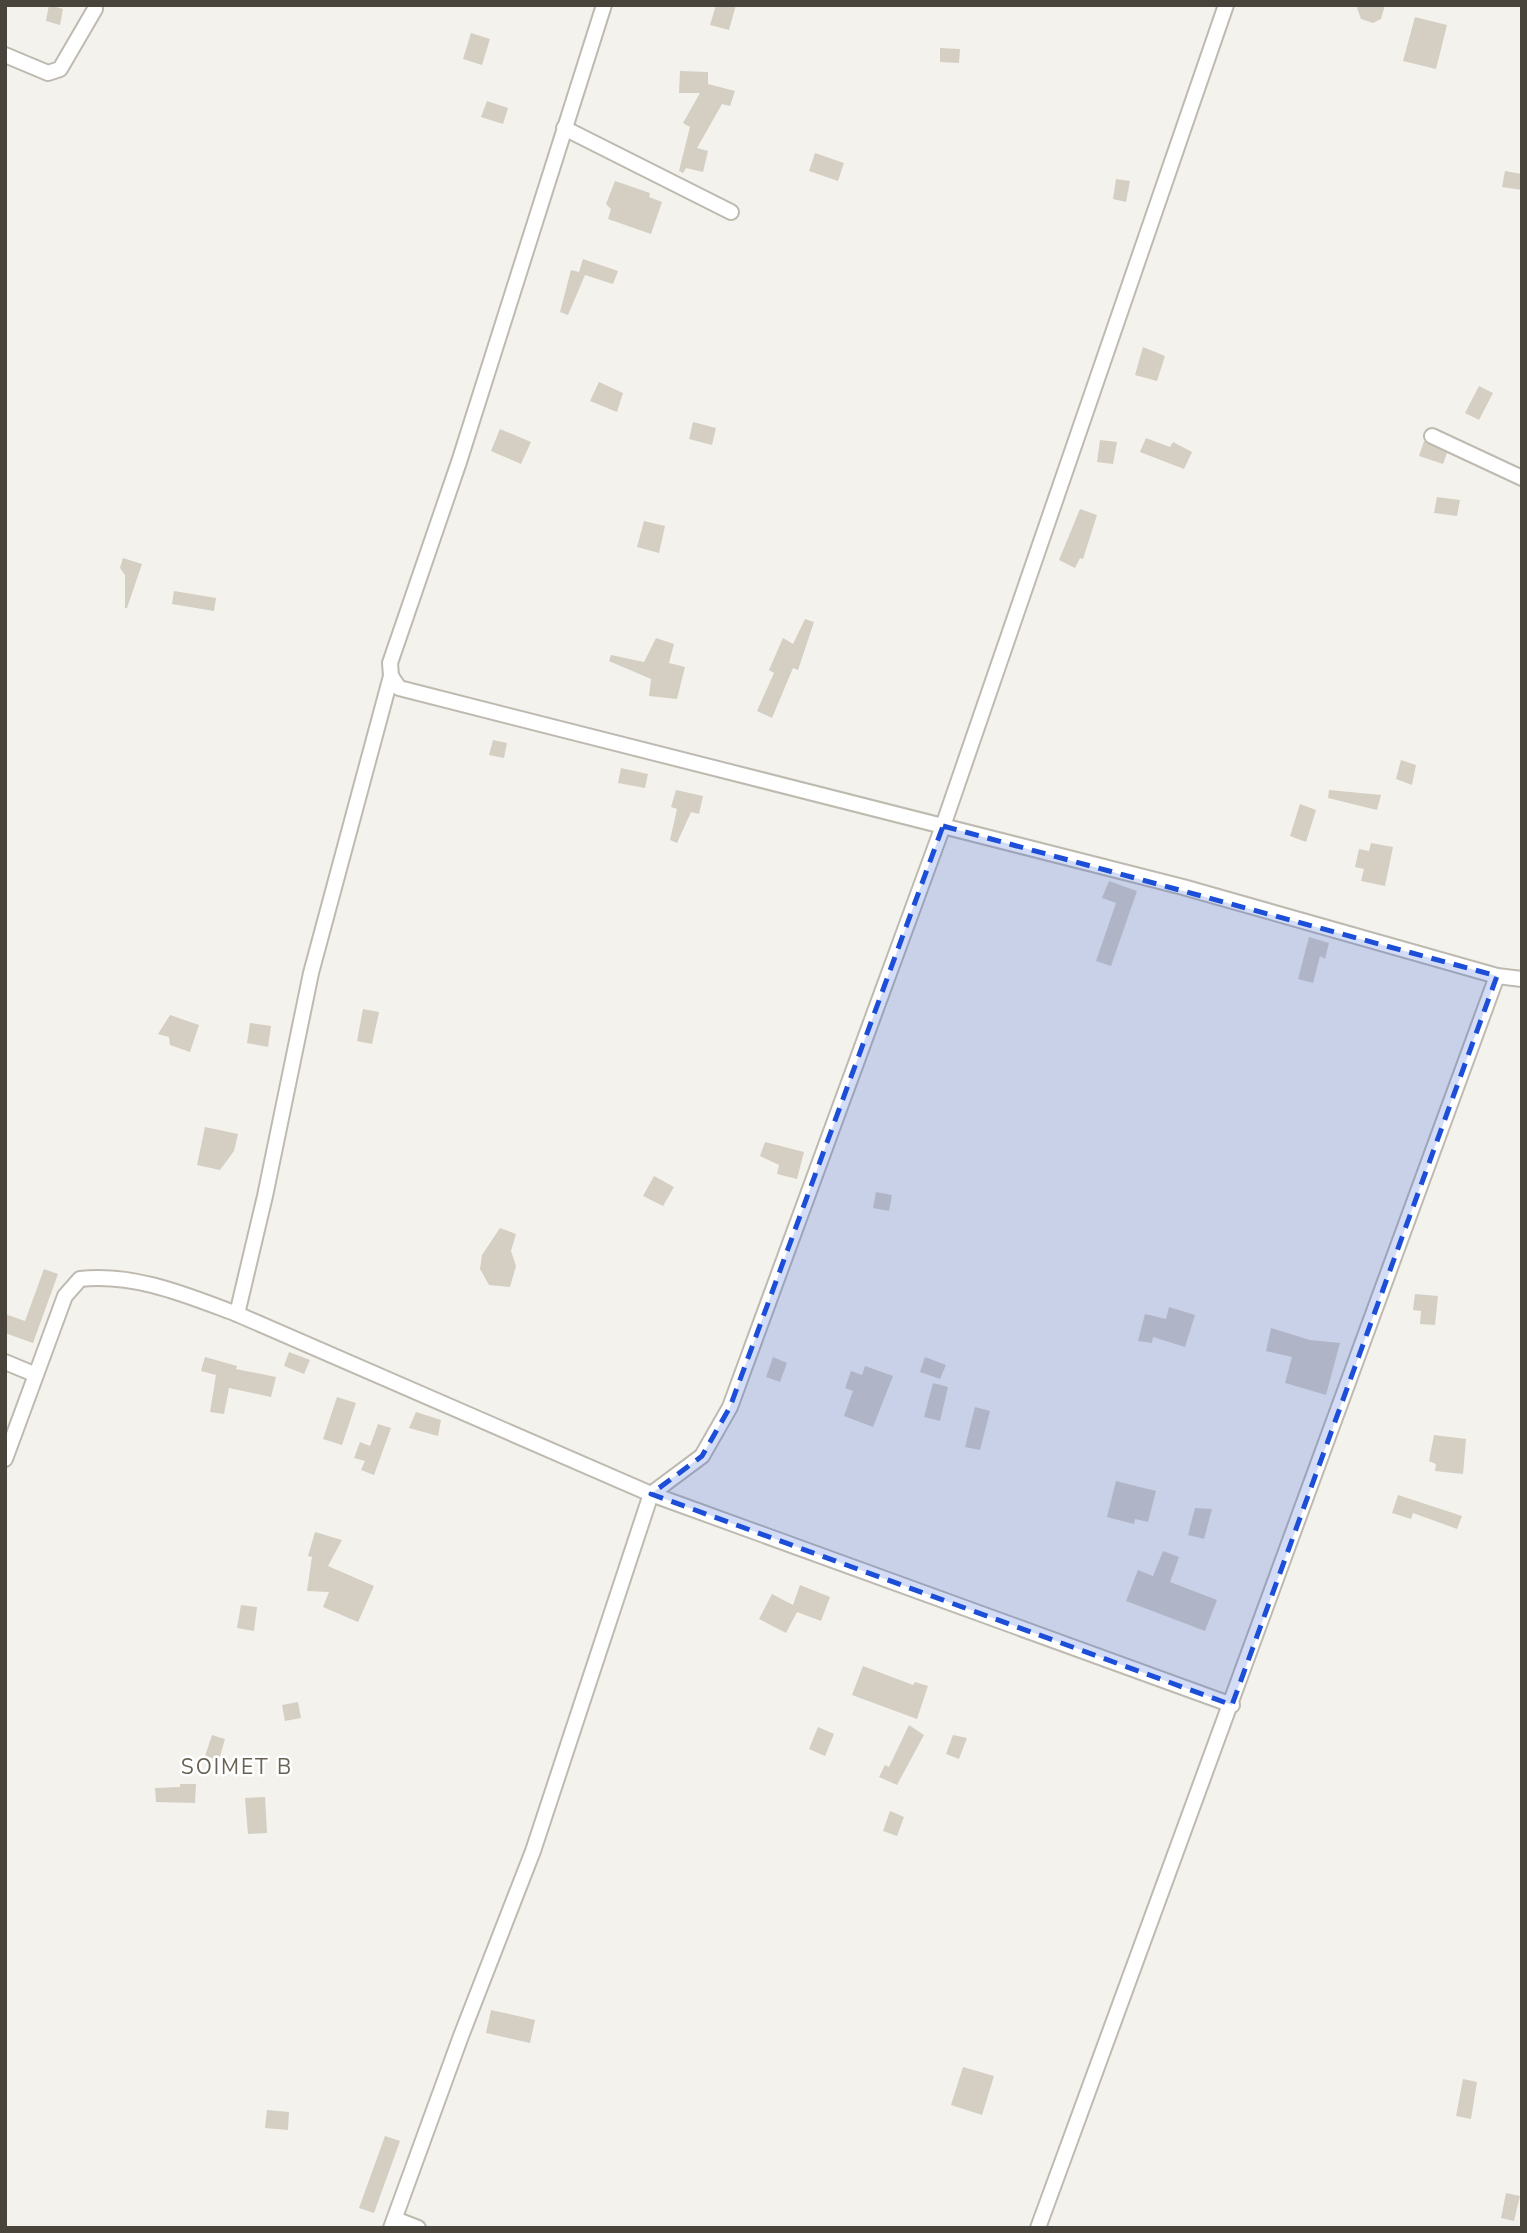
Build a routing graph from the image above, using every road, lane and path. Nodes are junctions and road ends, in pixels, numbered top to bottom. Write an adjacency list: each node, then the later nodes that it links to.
1 (604, 5): 5 (street)
2 (1226, 5): 10 (street)
3 (95, 9): 4 (street)
4 (5, 55)
5 (564, 128): 6 (street); 9 (street)
6 (731, 212)
7 (1432, 436): 8 (street)
8 (1522, 478)
9 (391, 676): 10 (street); 13 (street)
10 (943, 826): 11 (street); 17 (street)
11 (1497, 976): 12 (street); 18 (street)
12 (1522, 979)
13 (237, 1314): 15 (street); 17 (street)
14 (5, 1362): 15 (street)
15 (34, 1374): 16 (street)
16 (5, 1459)
17 (651, 1494): 18 (street); 19 (street)
18 (1232, 1705): 21 (street)
19 (393, 2223): 20 (street)
20 (418, 2228)
21 (1038, 2228)

